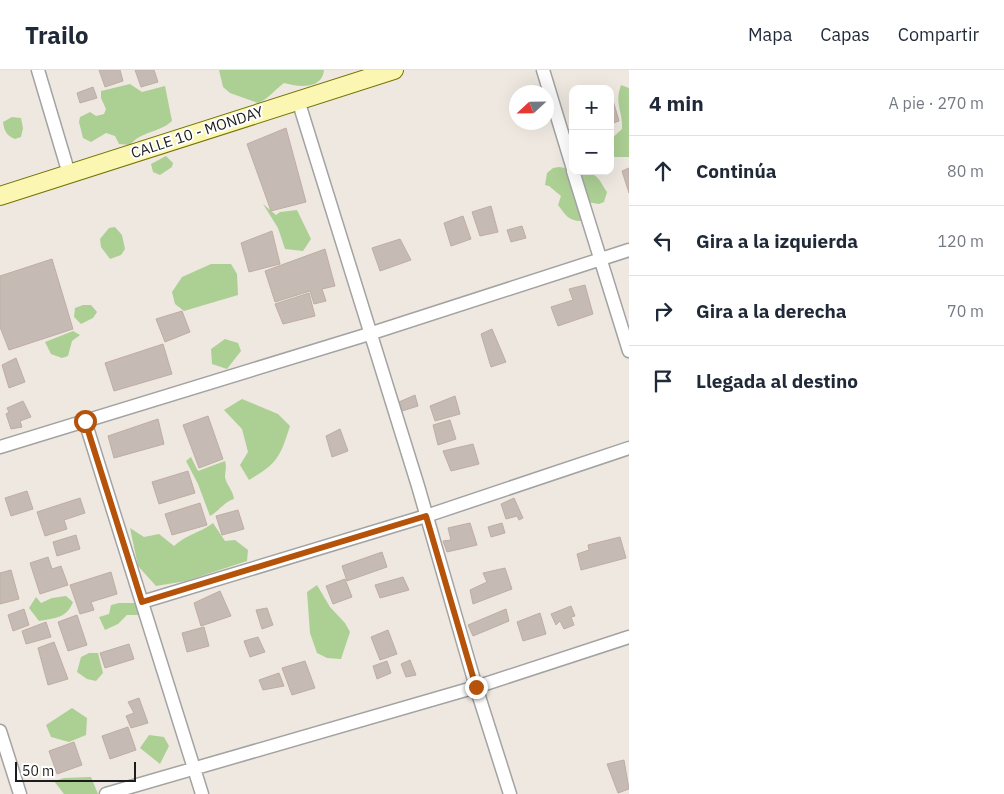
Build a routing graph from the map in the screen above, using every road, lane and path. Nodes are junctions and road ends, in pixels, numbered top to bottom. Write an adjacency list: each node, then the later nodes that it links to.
1 (38, 70): 6 (street)
2 (394, 70): 4 (street, CALLE 10 - MONDAY)
3 (544, 70): 5 (street)
4 (298, 100): 6 (street, CALLE 10 - MONDAY); 11 (street)
5 (569, 156)
6 (69, 174): 8 (street, CALLE 10 - MONDAY)
7 (574, 175): 10 (street)
8 (0, 196)
9 (629, 250): 10 (street)
10 (600, 260): 11 (street); 12 (street)
11 (369, 334): 13 (street); 16 (street)
12 (629, 351)
13 (85, 421): 14 (street); 17 (street)
14 (0, 447)
15 (629, 448): 16 (street)
16 (426, 516): 17 (street); 19 (street)
17 (142, 602): 21 (street)
18 (629, 637): 19 (street)
19 (476, 687): 21 (street); 25 (street)
20 (0, 731): 22 (street)
21 (194, 768): 23 (street); 24 (street)
22 (20, 794)
23 (106, 794)
24 (202, 794)
25 (510, 794)

